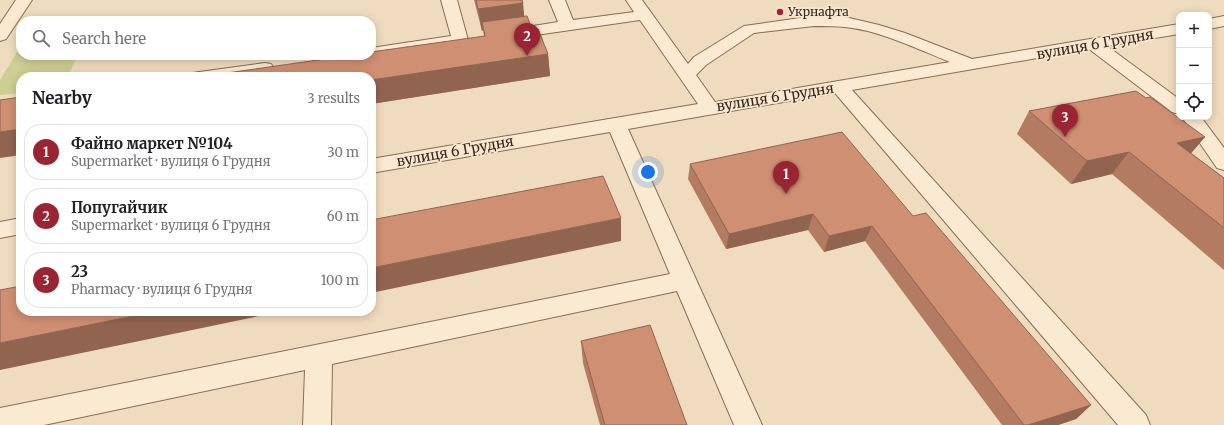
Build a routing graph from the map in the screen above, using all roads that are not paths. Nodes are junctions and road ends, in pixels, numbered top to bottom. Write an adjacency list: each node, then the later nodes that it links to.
1 (24, 0): 10 (street)
2 (449, 0): 11 (street)
3 (557, 0): 8 (street)
4 (634, 0): 5 (street)
5 (645, 15): 8 (street); 17 (street)
6 (1224, 21): 7 (street)
7 (1212, 23)
8 (567, 26): 11 (street)
9 (1176, 30): 12 (street, вулиця 6 Грудня)
10 (0, 36)
11 (475, 38): 13 (street)
12 (1093, 44): 14 (street, вулиця 6 Грудня); 19 (street)
13 (376, 52)
14 (971, 65): 17 (street); 18 (street, вулиця 6 Грудня)
15 (277, 66): 16 (street)
16 (234, 72)
17 (686, 75): 20 (street)
18 (838, 87): 20 (street, вулиця 6 Грудня); 32 (street)
19 (1176, 106)
20 (710, 108): 22 (street, вулиця 6 Грудня)
21 (1192, 120): 23 (street)
22 (616, 123): 24 (street, вулиця 6 Грудня); 27 (street)
23 (1224, 163)
24 (376, 165)
25 (16, 227): 26 (street)
26 (0, 230)
27 (685, 280): 28 (street); 31 (street)
28 (319, 356): 29 (street); 30 (street)
29 (0, 421)
30 (316, 425)
31 (748, 425)
32 (1136, 425)

